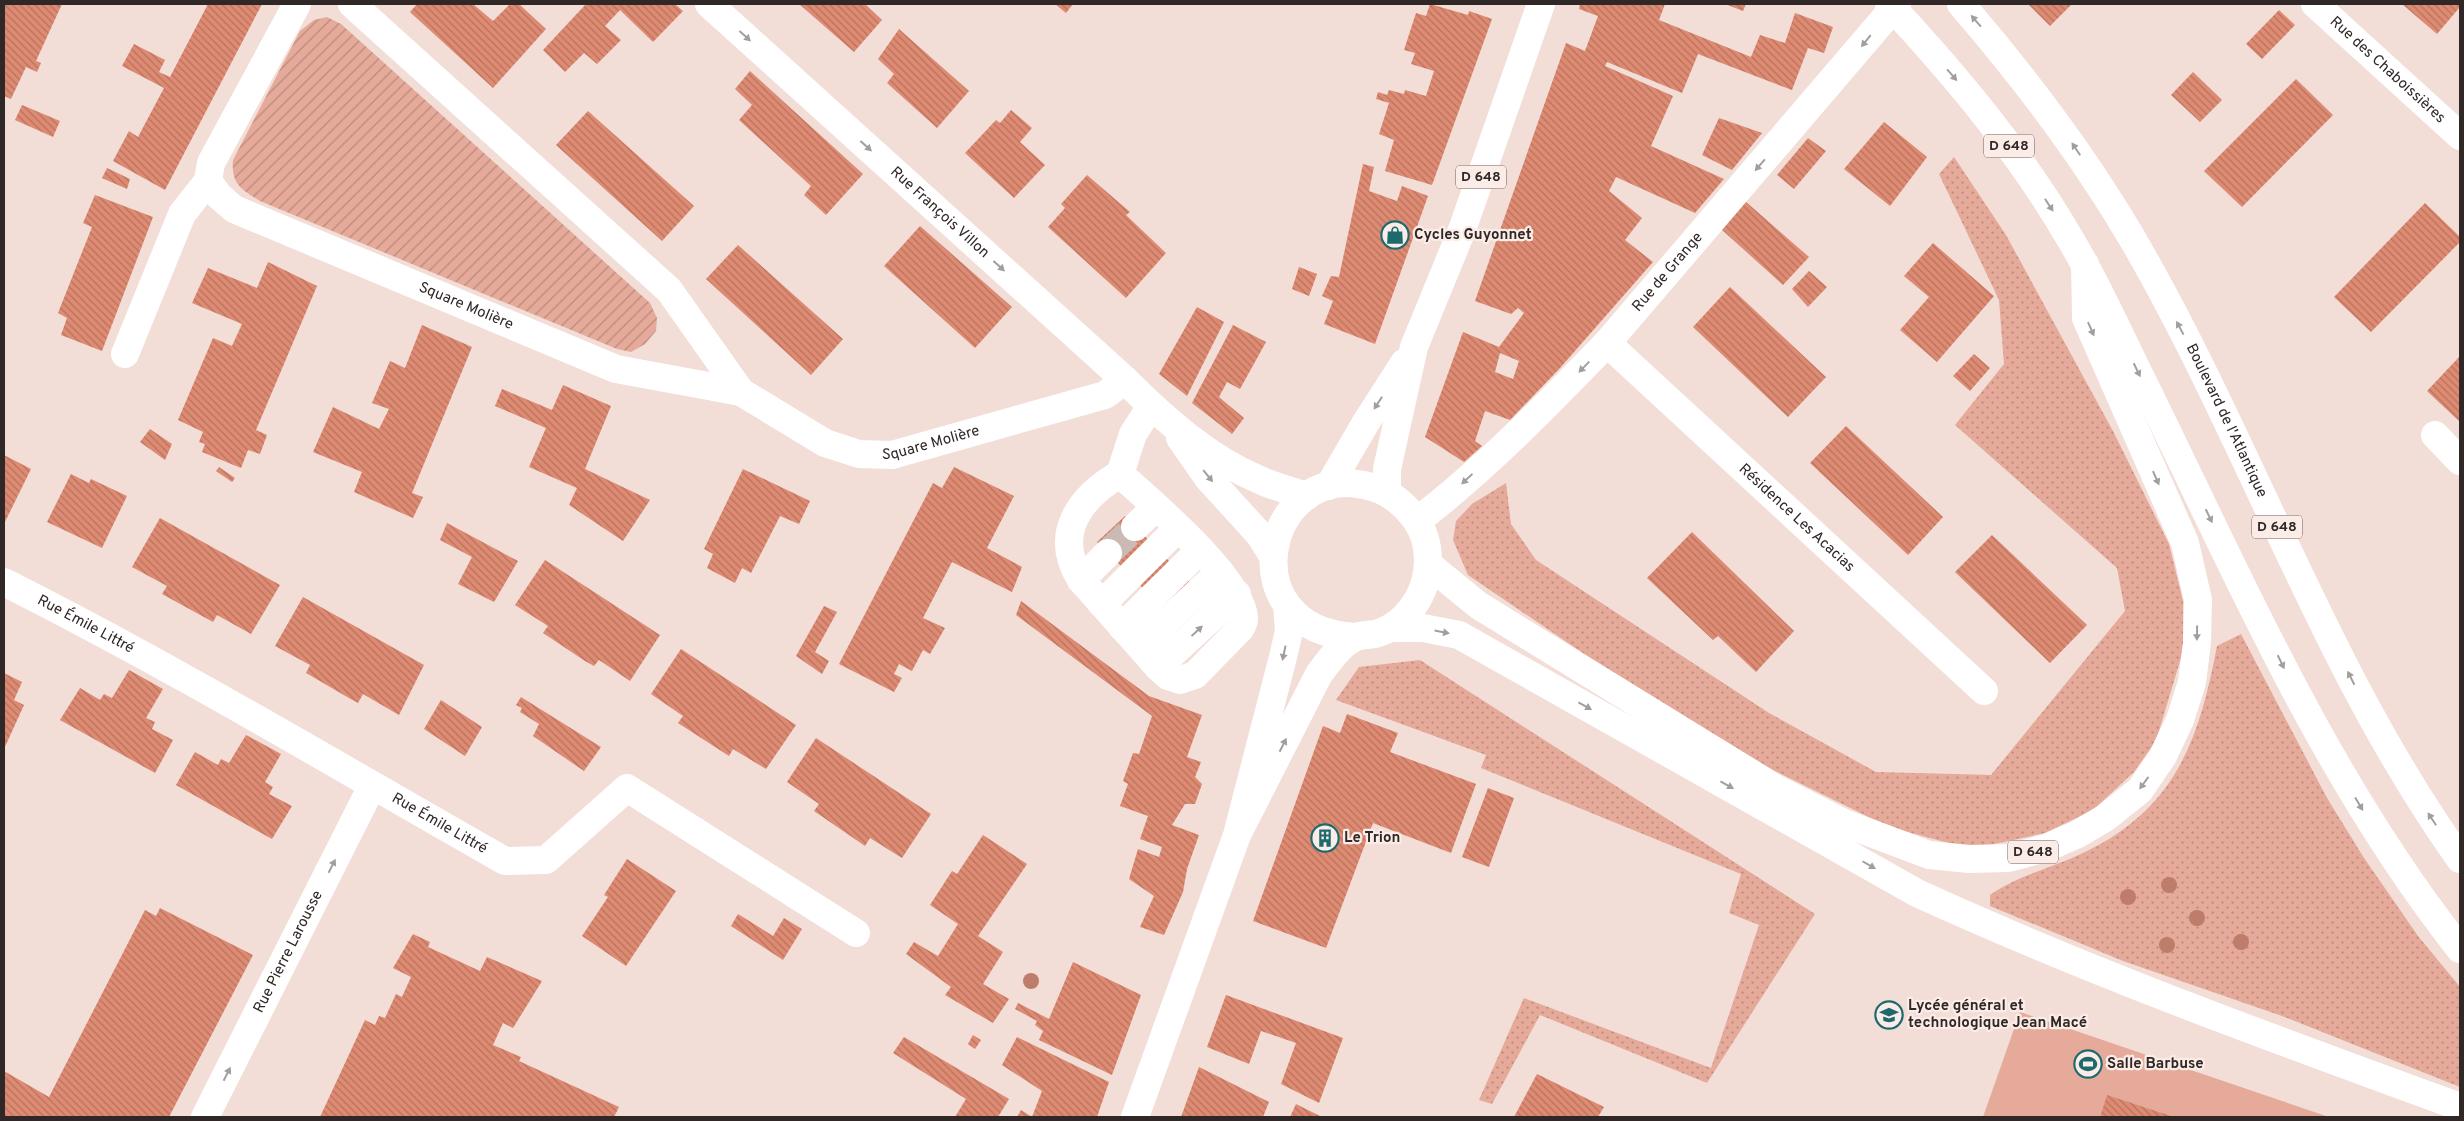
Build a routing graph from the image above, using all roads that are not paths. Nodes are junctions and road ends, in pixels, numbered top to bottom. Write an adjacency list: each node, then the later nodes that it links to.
1 (297, 4): 10 (main road)
2 (352, 4): 16 (main road, Square Molière)
3 (709, 4): 15 (main road, Rue François Villon, one-way to 15)
4 (1540, 4): 13 (main road, D 648)
5 (1889, 4): 11 (main road, D 648, one-way to 11)
6 (1897, 4): 12 (main road, Rue de Grange, one-way to 12)
7 (1962, 4): 42 (main road, Boulevard de l'Atlantique / D 648, one-way to 7)
8 (2315, 4): 9 (main road, Rue des Chaboissières)
9 (2460, 136)
10 (208, 181): 14 (main road); 16 (main road, Square Molière)
11 (2085, 264): 30 (main road, D 648, one-way to 30); 44 (main road, D 648, one-way to 44)
12 (1607, 343): 24 (main road, Rue de Grange, one-way to 24); 39 (main road, Résidence Les Acacias)
13 (1414, 347): 21 (main road, D 648, one-way to 21); 22 (main road, D 648)
14 (126, 354)
15 (1125, 380): 16 (main road, Square Molière); 17 (main road, Rue François Villon)
16 (741, 392)
17 (1160, 414): 20 (main road); 21 (main road, Rue François Villon); 29 (main road, Rue François Villon, one-way to 29)
18 (2434, 435): 19 (main road)
19 (2460, 461)
20 (1120, 474): 23 (main road); 32 (main road)
21 (1318, 491): 22 (main road); 29 (main road)
22 (1387, 492): 24 (main road)
23 (1156, 507): 25 (main road); 26 (main road)
24 (1417, 521): 30 (main road)
25 (1135, 527)
26 (1178, 528): 27 (main road); 34 (main road)
27 (1200, 550): 31 (main road); 37 (main road)
28 (1108, 553): 32 (main road)
29 (1273, 556): 35 (main road)
30 (1428, 564): 36 (main road)
31 (1220, 572): 37 (main road); 37 (main road, one-way to 31)
32 (1080, 580): 34 (main road)
33 (4, 582): 40 (main road, Rue Émile Littré)
34 (1102, 604): 37 (main road)
35 (1287, 605): 38 (main road); 41 (main road, one-way to 41)
36 (1393, 628): 38 (main road); 45 (main road, one-way to 45)
37 (1131, 637)
38 (1355, 637): 41 (main road, one-way to 38)
39 (1984, 691)
40 (372, 786): 43 (main road, Rue Émile Littré); 46 (main road, Rue Pierre Larousse, one-way to 40)
41 (1237, 836): 47 (main road)
42 (2460, 859)
43 (856, 933)
44 (2460, 949)
45 (2460, 1107)
46 (205, 1117)
47 (1134, 1117)

